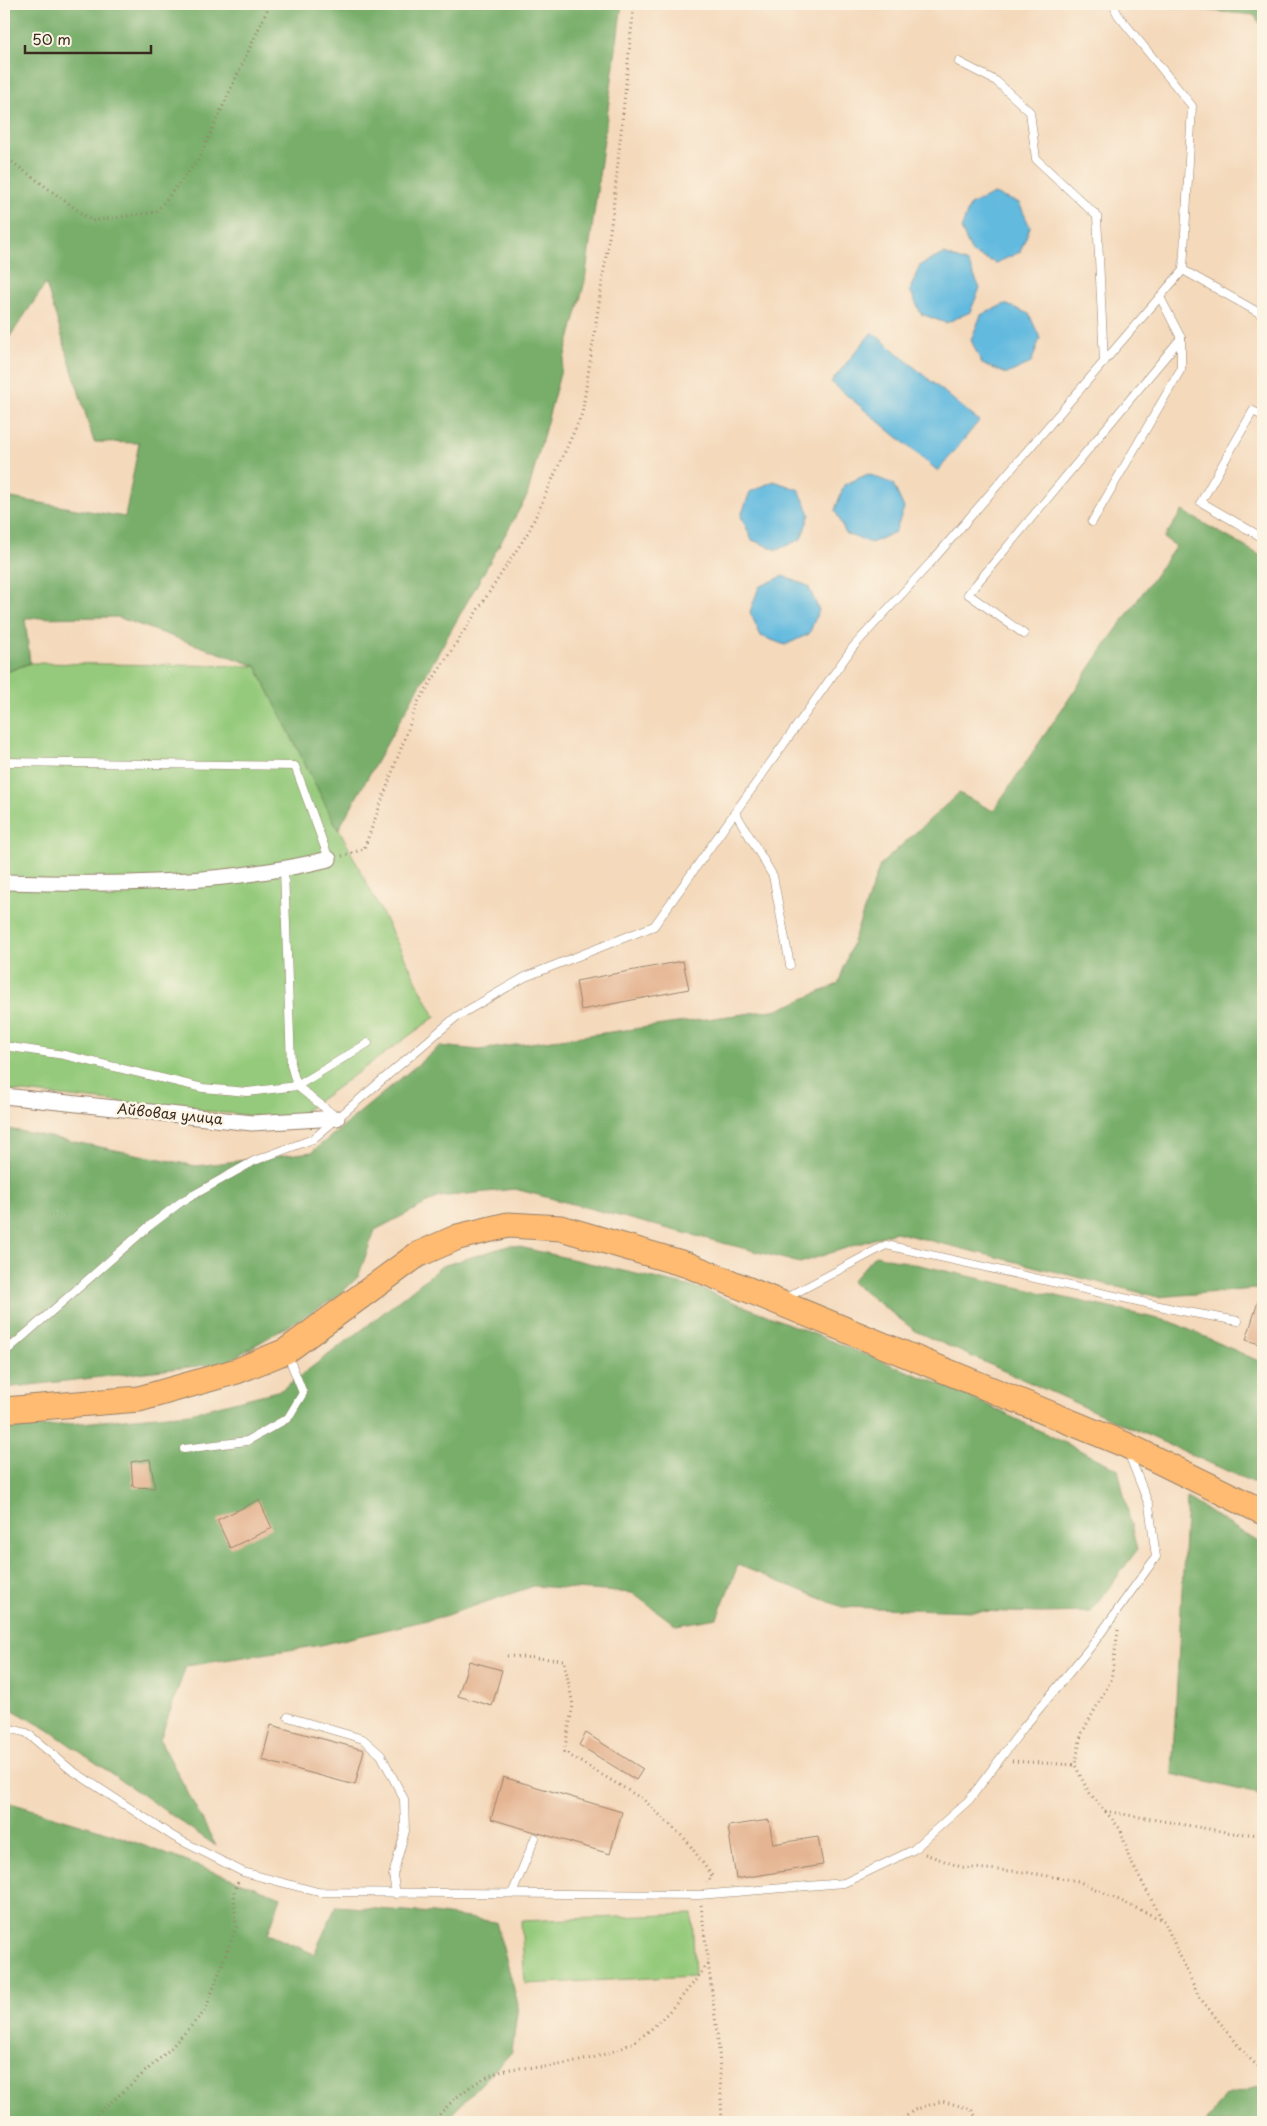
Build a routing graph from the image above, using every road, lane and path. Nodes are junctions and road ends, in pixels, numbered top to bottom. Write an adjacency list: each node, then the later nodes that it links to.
1 (270, 4): 5 (path)
2 (634, 4): 17 (path)
3 (1113, 4): 6 (lane)
4 (959, 62): 10 (lane)
5 (4, 156)
6 (1183, 270): 7 (lane); 8 (lane)
7 (1160, 297): 9 (lane); 10 (lane)
8 (1263, 315)
9 (1181, 338): 12 (lane); 14 (lane)
10 (1104, 362): 16 (lane)
11 (1263, 416): 13 (lane)
12 (1092, 522)
13 (1263, 538)
14 (1024, 634)
15 (4, 762): 17 (lane)
16 (735, 812): 20 (lane); 25 (lane)
17 (329, 859): 18 (street)
18 (284, 870): 19 (street); 23 (lane)
19 (4, 882)
20 (790, 965)
21 (368, 1042): 23 (lane)
22 (4, 1046): 23 (lane)
23 (297, 1086): 25 (lane)
24 (4, 1096): 25 (street, Айвовая улица)
25 (337, 1118): 29 (lane)
26 (778, 1302): 27 (lane); 28 (main road); 31 (main road)
27 (1238, 1322)
28 (286, 1352): 30 (main road); 32 (lane)
29 (4, 1353)
30 (4, 1410)
31 (1126, 1445): 33 (main road); 34 (lane)
32 (184, 1449)
33 (1263, 1512)
34 (1121, 1605): 38 (lane); 39 (path)
35 (507, 1656): 47 (path)
36 (288, 1717): 45 (lane)
37 (4, 1727): 44 (lane)
38 (998, 1760): 39 (path); 43 (lane)
39 (1075, 1765): 40 (path)
40 (1105, 1811): 41 (path); 48 (path)
41 (1263, 1835)
42 (535, 1838): 46 (lane)
43 (913, 1850): 47 (lane); 48 (path)
44 (243, 1872): 45 (lane); 51 (path)
45 (396, 1894): 46 (lane)
46 (512, 1894): 47 (lane)
47 (699, 1895): 49 (path)
48 (1164, 1921): 50 (path)
49 (708, 1964): 52 (path); 53 (path)
50 (1263, 2071)
51 (89, 2122)
52 (433, 2122)
53 (722, 2122)
54 (899, 2122): 55 (path)
55 (979, 2122)

